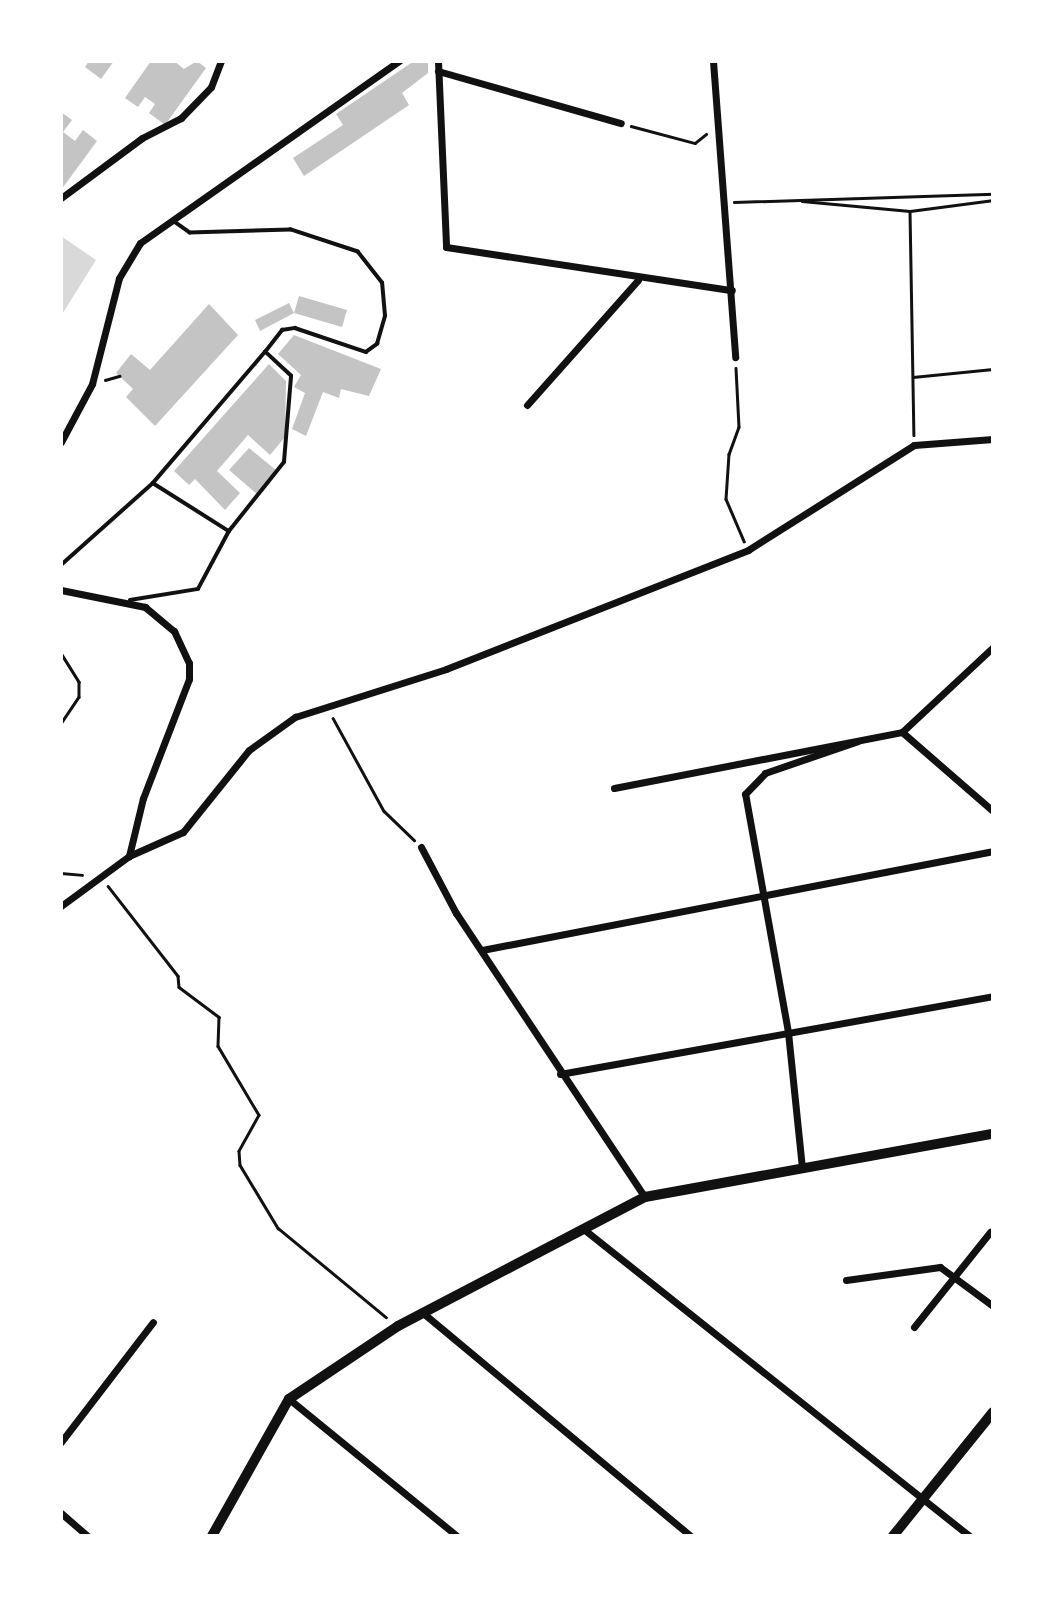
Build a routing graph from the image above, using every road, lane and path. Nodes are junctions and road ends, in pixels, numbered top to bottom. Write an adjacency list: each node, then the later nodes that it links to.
1 (221, 61): 9 (street)
2 (400, 61): 14 (street)
3 (438, 61): 5 (street)
4 (713, 61): 12 (street)
5 (438, 71): 6 (street); 15 (street)
6 (621, 123): 7 (path)
7 (706, 134)
8 (993, 194): 10 (path)
9 (61, 198)
10 (792, 200): 12 (path); 13 (path)
11 (993, 200): 13 (path)
12 (727, 202): 16 (street)
13 (910, 211): 20 (path)
14 (169, 219): 17 (lane); 23 (street)
15 (638, 280): 16 (street); 21 (street)
16 (732, 290): 18 (street)
17 (265, 352): 25 (lane); 26 (lane)
18 (735, 357): 27 (path)
19 (993, 369): 20 (path)
20 (913, 377): 24 (path)
21 (527, 405)
22 (993, 439): 24 (street)
23 (61, 442)
24 (914, 445): 27 (street)
25 (153, 483): 26 (lane); 28 (lane)
26 (229, 531): 30 (lane)
27 (748, 550): 33 (street)
28 (61, 565)
29 (61, 590): 30 (street)
30 (130, 600): 41 (street)
31 (993, 647): 35 (street)
32 (61, 653): 34 (path)
33 (328, 707): 39 (path); 41 (street)
34 (61, 724)
35 (902, 732): 36 (street); 38 (street)
36 (858, 741): 37 (street); 43 (street)
37 (614, 788)
38 (993, 811)
39 (421, 847): 45 (street)
40 (993, 851): 43 (street)
41 (130, 856): 42 (street)
42 (103, 876): 44 (street); 59 (path)
43 (761, 899): 45 (street); 47 (street)
44 (61, 906)
45 (482, 950): 48 (street)
46 (993, 996): 47 (street)
47 (788, 1032): 48 (street); 50 (street)
48 (560, 1074): 51 (street)
49 (993, 1134): 50 (main road)
50 (802, 1168): 51 (main road)
51 (645, 1197): 52 (main road)
52 (586, 1231): 57 (main road); 64 (street)
53 (990, 1232): 54 (street)
54 (957, 1277): 55 (street); 56 (street); 60 (street)
55 (846, 1280)
56 (993, 1306)
57 (423, 1313): 59 (main road); 69 (street)
58 (153, 1322): 63 (street)
59 (398, 1326): 61 (main road)
60 (914, 1327)
61 (289, 1399): 67 (main road); 68 (street)
62 (993, 1412): 64 (main road)
63 (61, 1441)
64 (924, 1500): 70 (main road); 71 (street)
65 (61, 1513): 66 (street)
66 (87, 1536)
67 (212, 1536)
68 (457, 1536)
69 (691, 1536)
70 (893, 1536)
71 (970, 1536)

